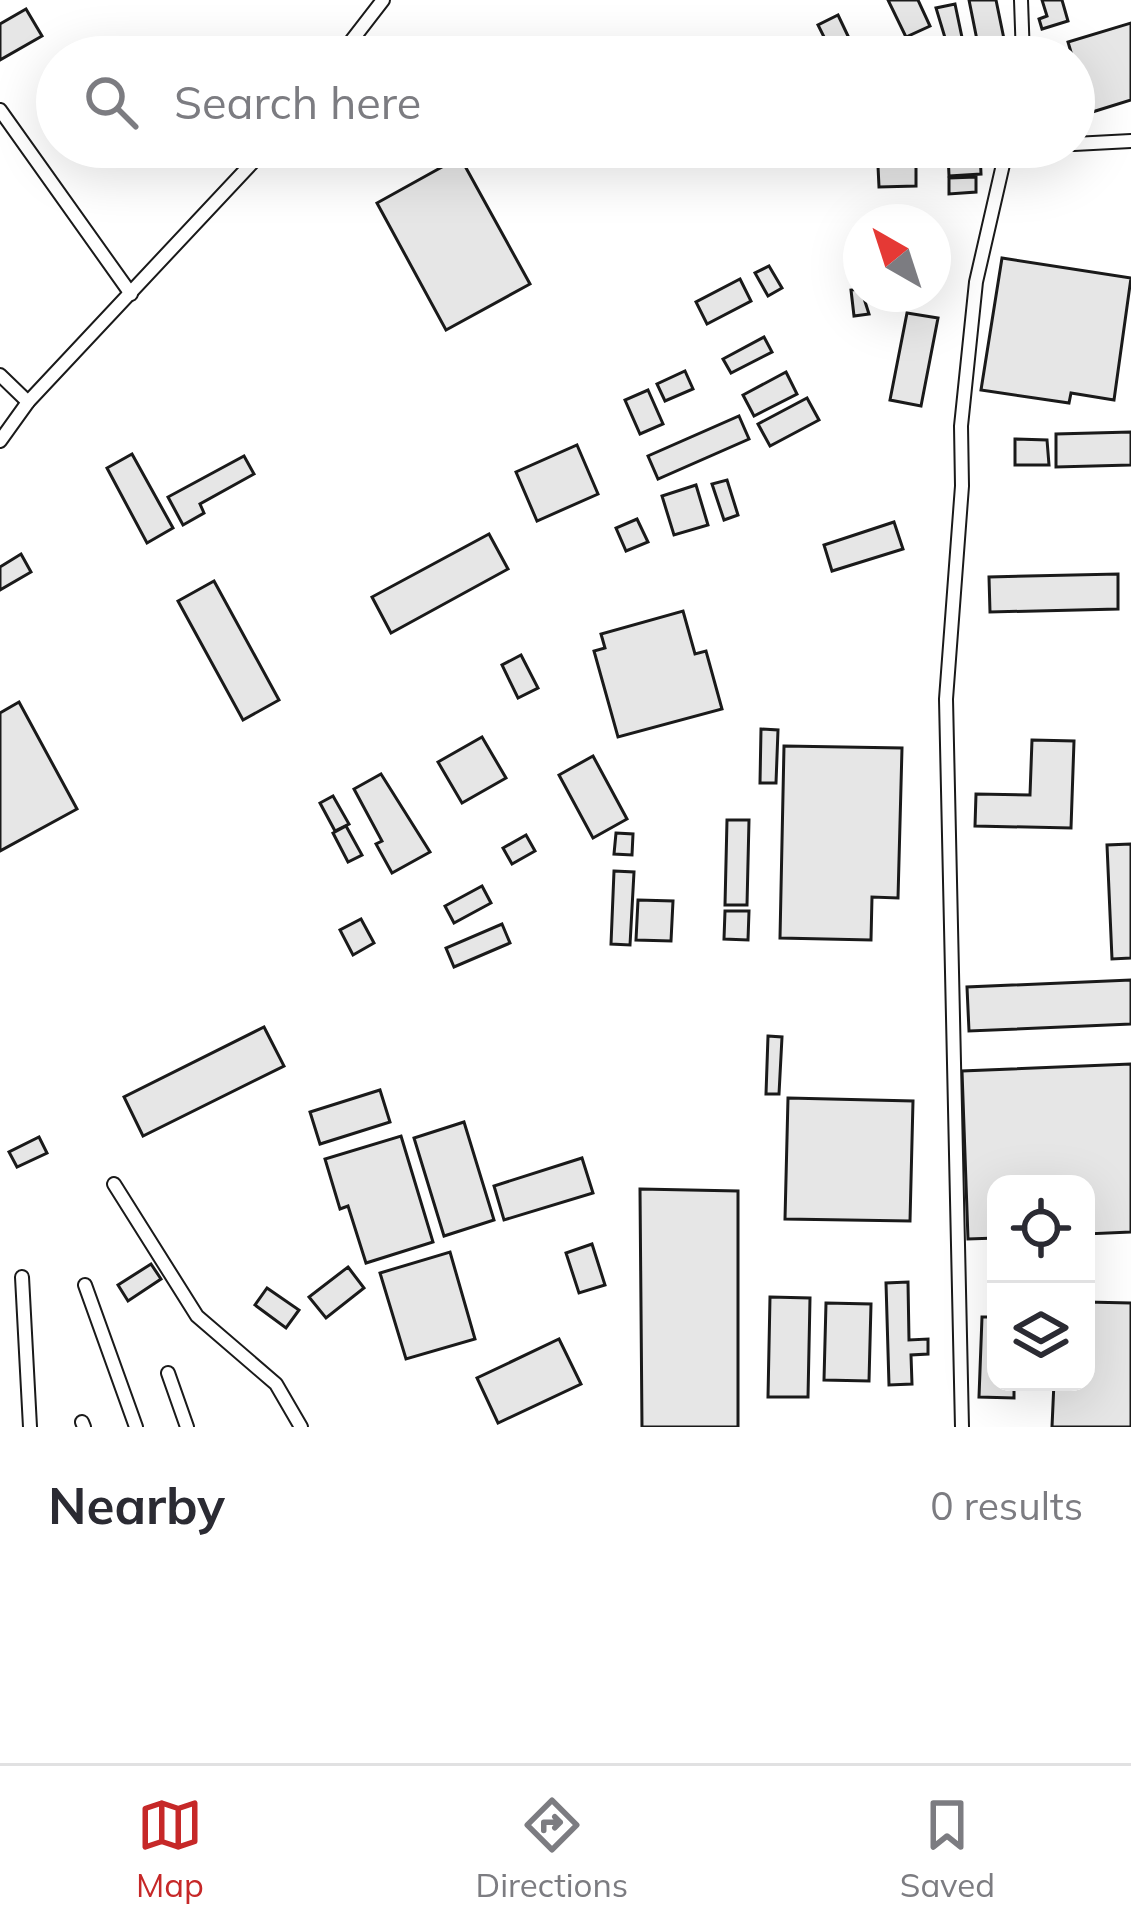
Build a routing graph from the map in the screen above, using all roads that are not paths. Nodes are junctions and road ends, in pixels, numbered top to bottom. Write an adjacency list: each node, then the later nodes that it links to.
1 (382, 0): 3 (street)
2 (1021, 0): 4 (street)
3 (355, 36)
4 (1022, 36)
5 (0, 110): 8 (street)
6 (1131, 141): 7 (street)
7 (1095, 143)
8 (36, 161)
9 (41, 168): 12 (street)
10 (247, 168): 12 (street)
11 (1002, 168): 24 (street)
12 (130, 294): 14 (street)
13 (0, 375): 14 (street)
14 (28, 402): 15 (street)
15 (0, 441)
16 (114, 1184): 23 (street)
17 (22, 1276): 20 (street)
18 (86, 1285): 21 (street)
19 (168, 1373): 22 (street)
20 (30, 1427)
21 (136, 1427)
22 (187, 1427)
23 (301, 1427)
24 (962, 1427)

